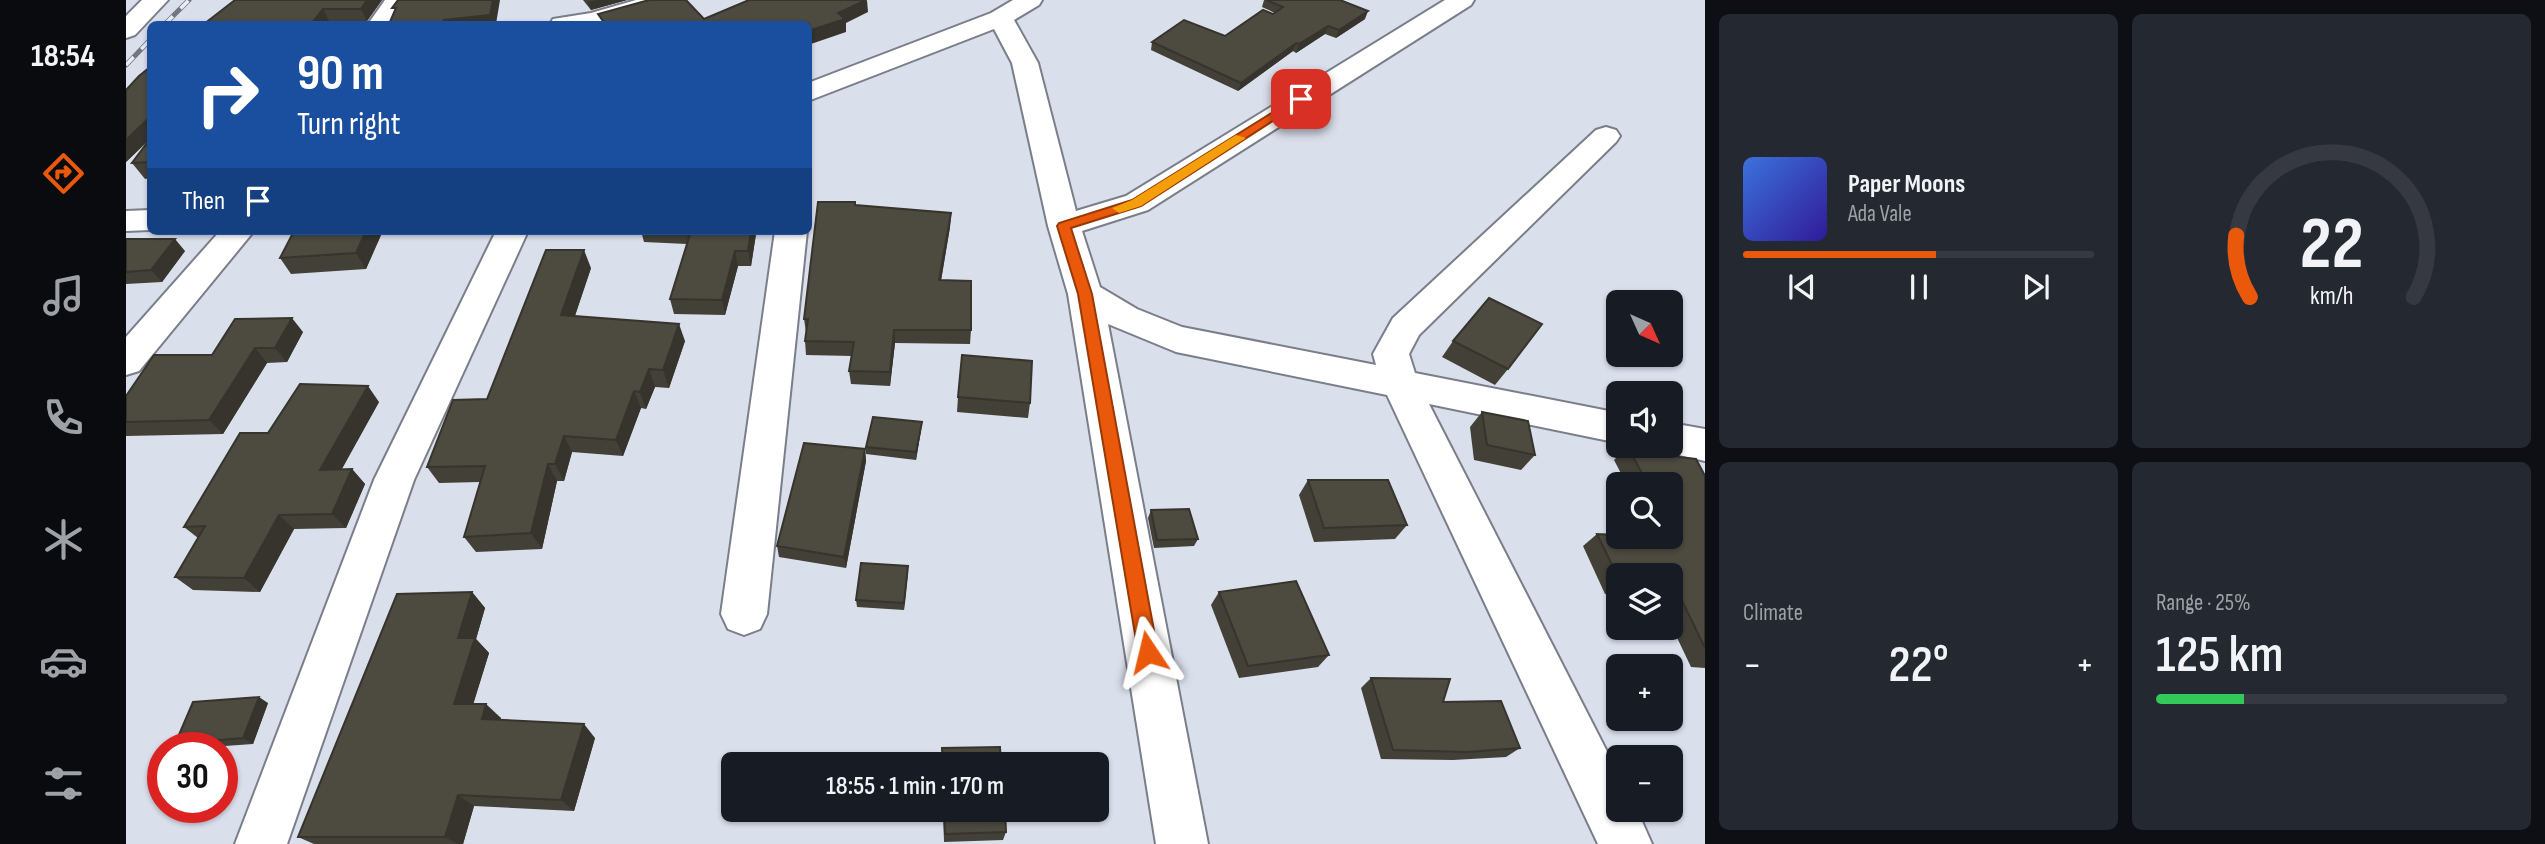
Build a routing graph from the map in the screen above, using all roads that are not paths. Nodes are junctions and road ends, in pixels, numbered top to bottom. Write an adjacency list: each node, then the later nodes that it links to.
1 (156, 0): 8 (street)
2 (397, 0): 6 (street)
3 (662, 0): 7 (street)
4 (1462, 0): 13 (street)
5 (1015, 9): 9 (street); 13 (street)
6 (382, 21)
7 (585, 21)
8 (126, 30)
9 (812, 91)
10 (1606, 136): 19 (street)
11 (147, 220): 12 (street)
12 (126, 221)
13 (1064, 226): 17 (street)
14 (235, 235): 18 (street)
15 (510, 235): 24 (street)
16 (791, 235): 23 (street)
17 (1085, 294): 19 (street); 25 (street)
18 (126, 361)
19 (1399, 384): 20 (street); 26 (street)
20 (1606, 425)
21 (1683, 441): 22 (street)
22 (1705, 445)
23 (744, 614)
24 (261, 844)
25 (1182, 844)
26 (1626, 844)

